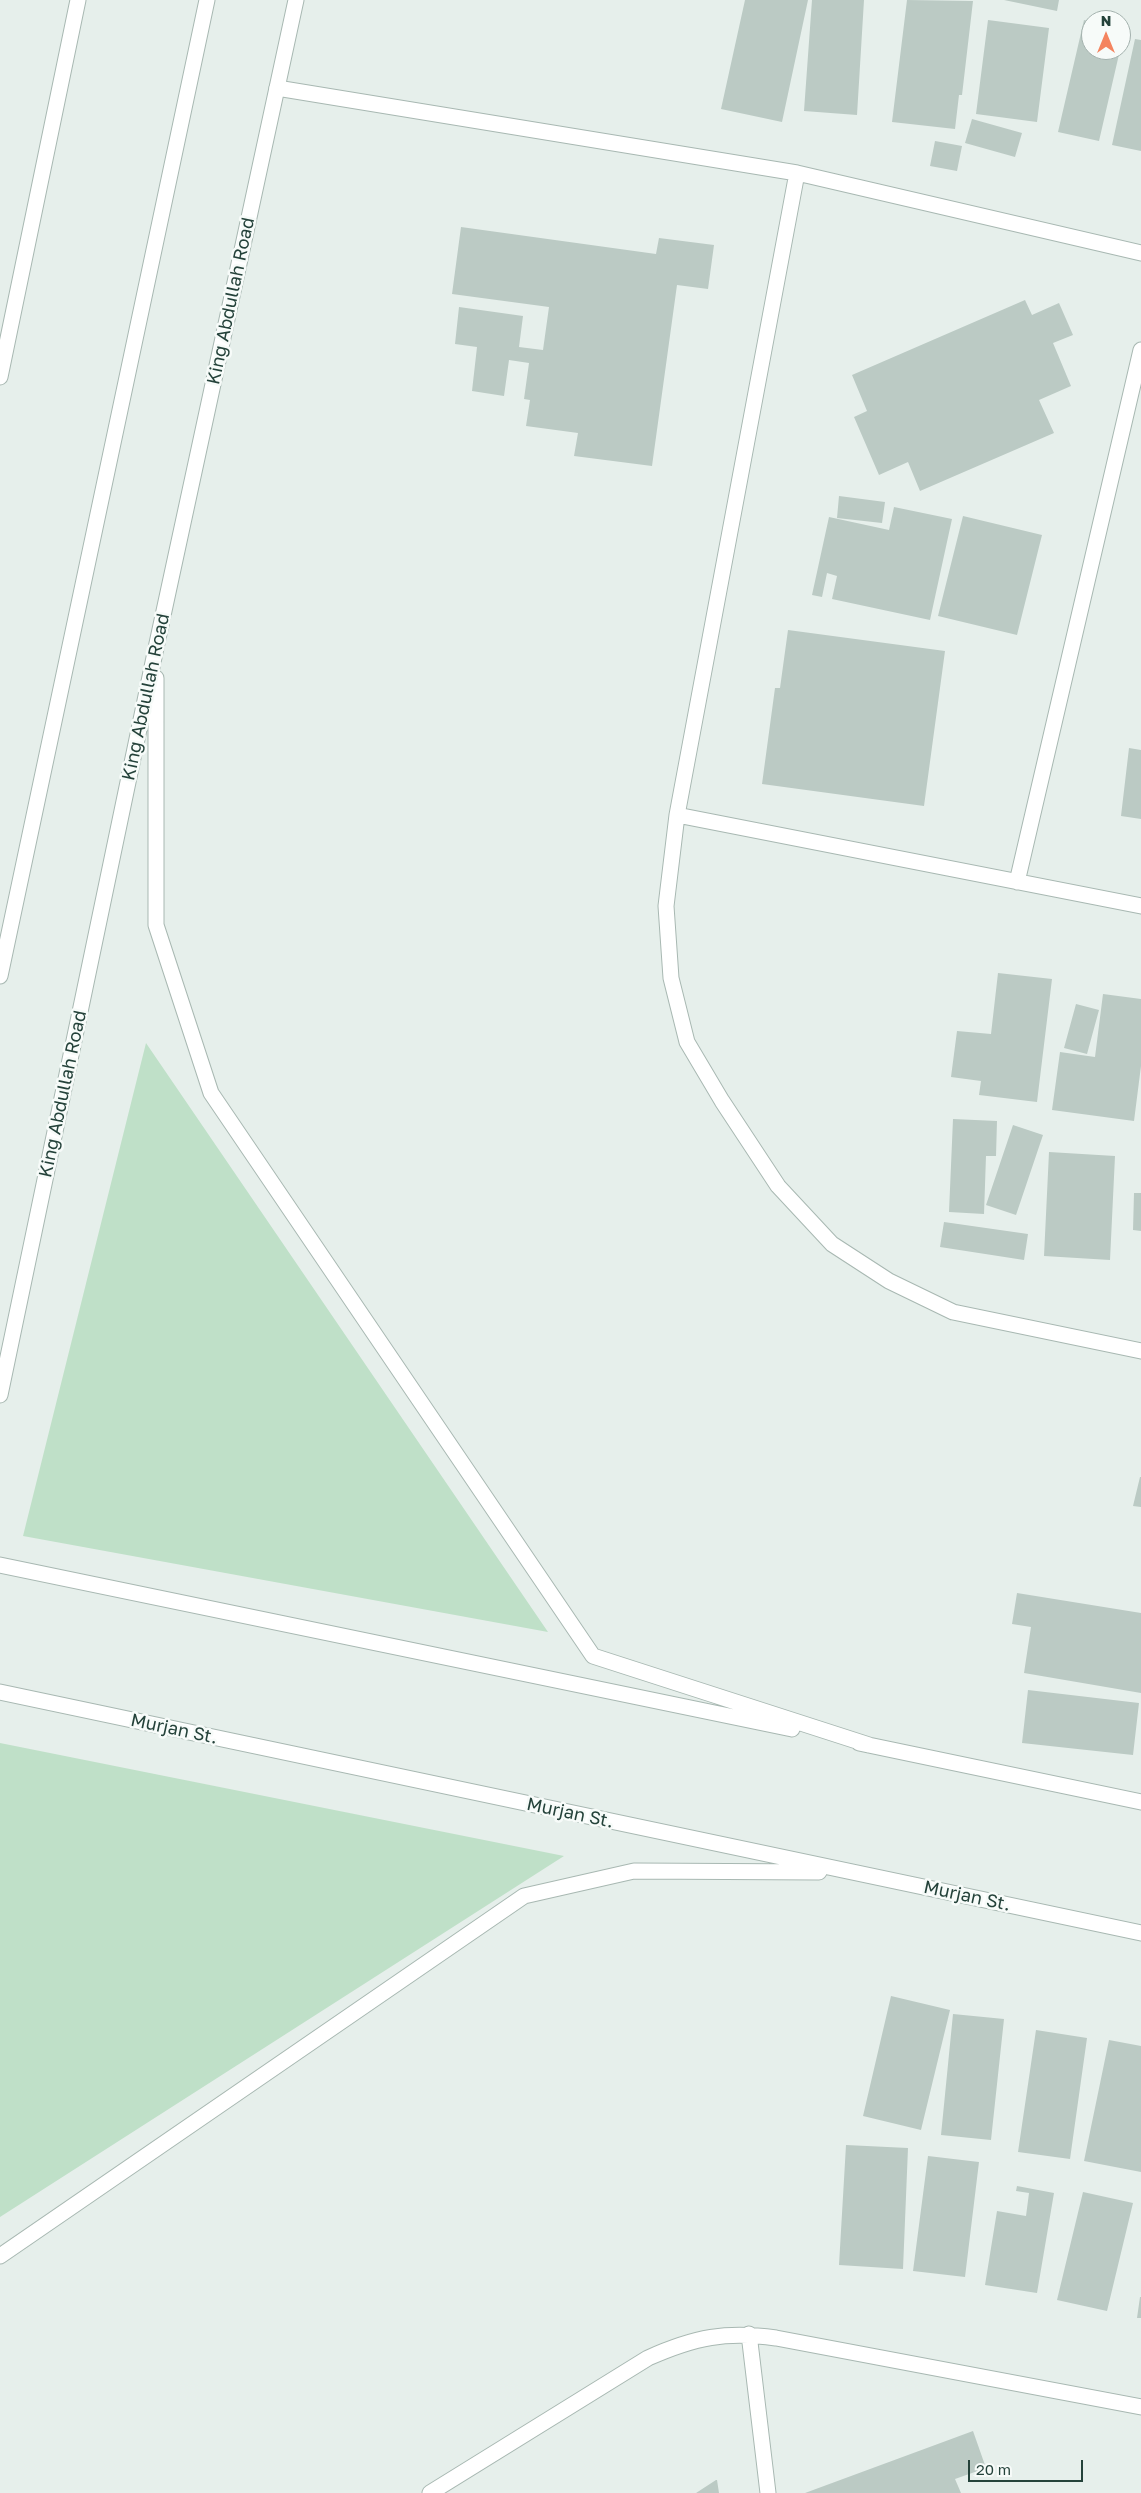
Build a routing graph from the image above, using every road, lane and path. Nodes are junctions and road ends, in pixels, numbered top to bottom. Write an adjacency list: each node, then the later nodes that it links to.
1 (78, 0): 8 (street)
2 (207, 0): 13 (street)
3 (296, 0): 4 (street, King Abdullah Road)
4 (277, 88): 5 (street); 9 (street, King Abdullah Road)
5 (797, 173): 6 (street); 10 (street)
6 (1141, 253)
7 (1141, 350): 11 (street)
8 (0, 377)
9 (156, 648): 15 (street, King Abdullah Road); 18 (street)
10 (676, 815): 11 (street); 14 (street)
11 (1017, 882): 12 (street)
12 (1141, 906)
13 (0, 976)
14 (1141, 1351)
15 (0, 1396)
16 (0, 1565): 18 (street)
17 (0, 1692): 20 (street, Murjan St.)
18 (869, 1745): 19 (street)
19 (1141, 1802)
20 (852, 1872): 21 (street, Murjan St.); 22 (street)
21 (1141, 1933)
22 (0, 2256)
23 (749, 2334): 24 (street); 25 (street); 26 (street)
24 (1141, 2407)
25 (430, 2493)
26 (768, 2493)

